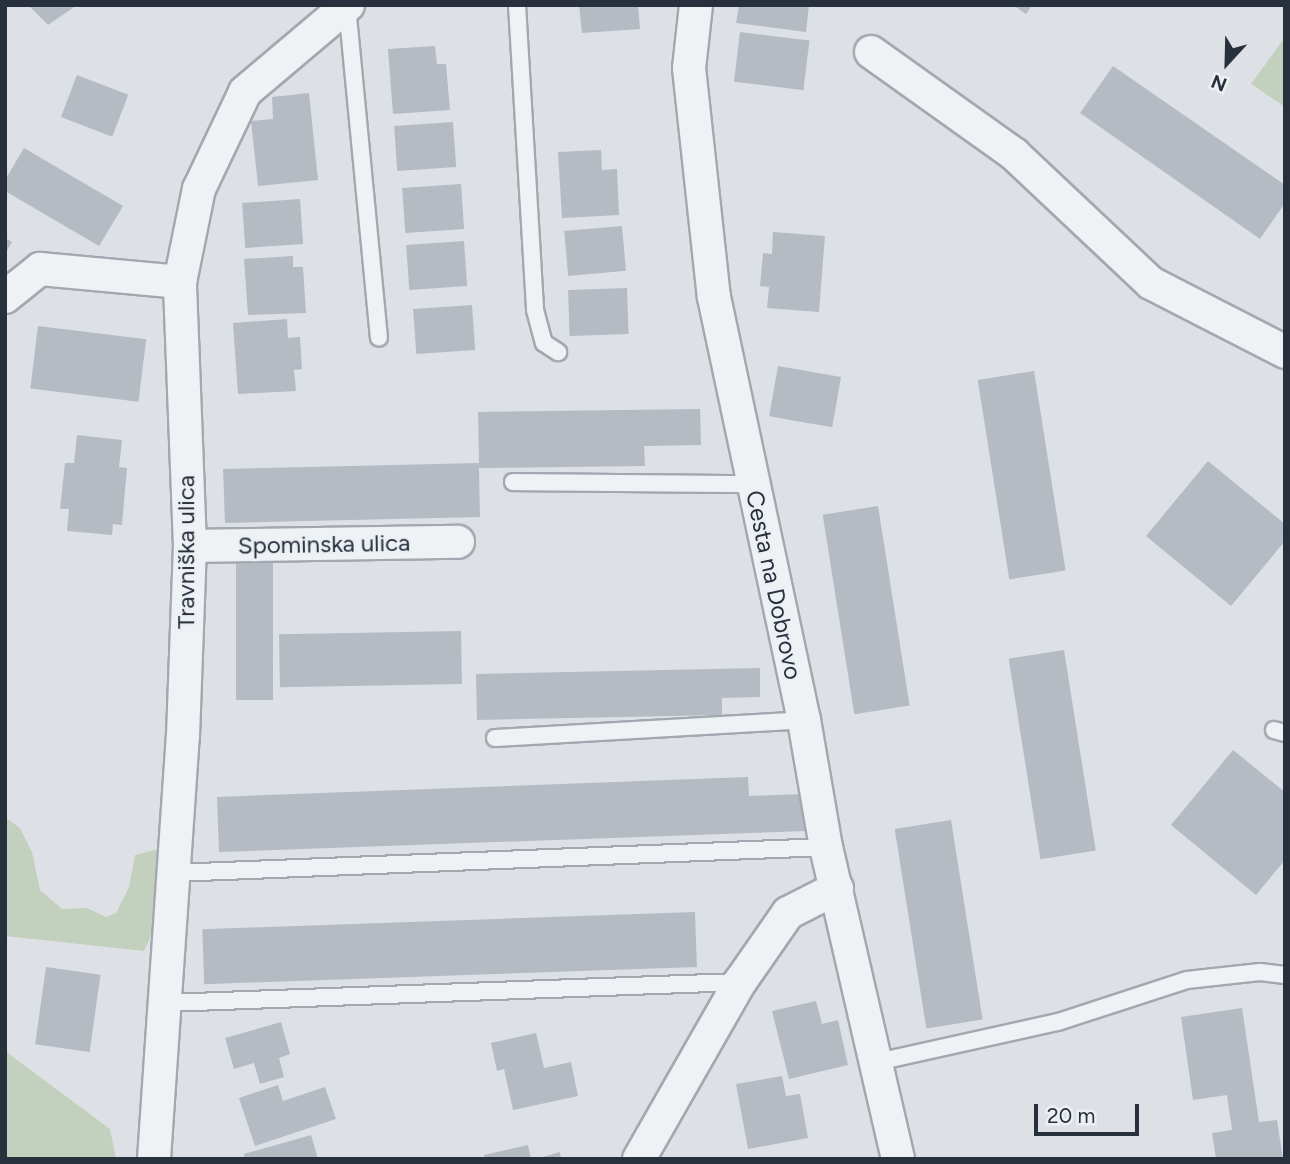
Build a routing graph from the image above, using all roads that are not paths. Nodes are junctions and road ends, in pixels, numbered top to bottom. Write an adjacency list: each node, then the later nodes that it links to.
1 (517, 5): 8 (lane)
2 (696, 5): 11 (street, Cesta na Dobrovo)
3 (347, 6): 5 (street, Travniška ulica); 7 (lane)
4 (871, 52): 9 (street)
5 (180, 282): 6 (street); 13 (street, Travniška ulica)
6 (5, 297)
7 (379, 337)
8 (558, 352)
9 (1285, 352)
10 (513, 482): 11 (lane)
11 (751, 484): 14 (street, Cesta na Dobrovo)
12 (458, 542): 13 (street, Spominska ulica)
13 (190, 546): 17 (street, Travniška ulica)
14 (804, 720): 15 (lane); 16 (street, Cesta na Dobrovo)
15 (495, 738)
16 (826, 847): 17 (lane); 18 (street, Cesta na Dobrovo)
17 (174, 873): 21 (street, Travniška ulica)
18 (836, 888): 20 (street); 22 (street, Cesta na Dobrovo)
19 (1285, 975): 22 (lane)
20 (740, 982): 21 (lane); 24 (street)
21 (166, 1003): 23 (street, Travniška ulica)
22 (877, 1062): 25 (street, Cesta na Dobrovo)
23 (154, 1159)
24 (639, 1159)
25 (898, 1159)

